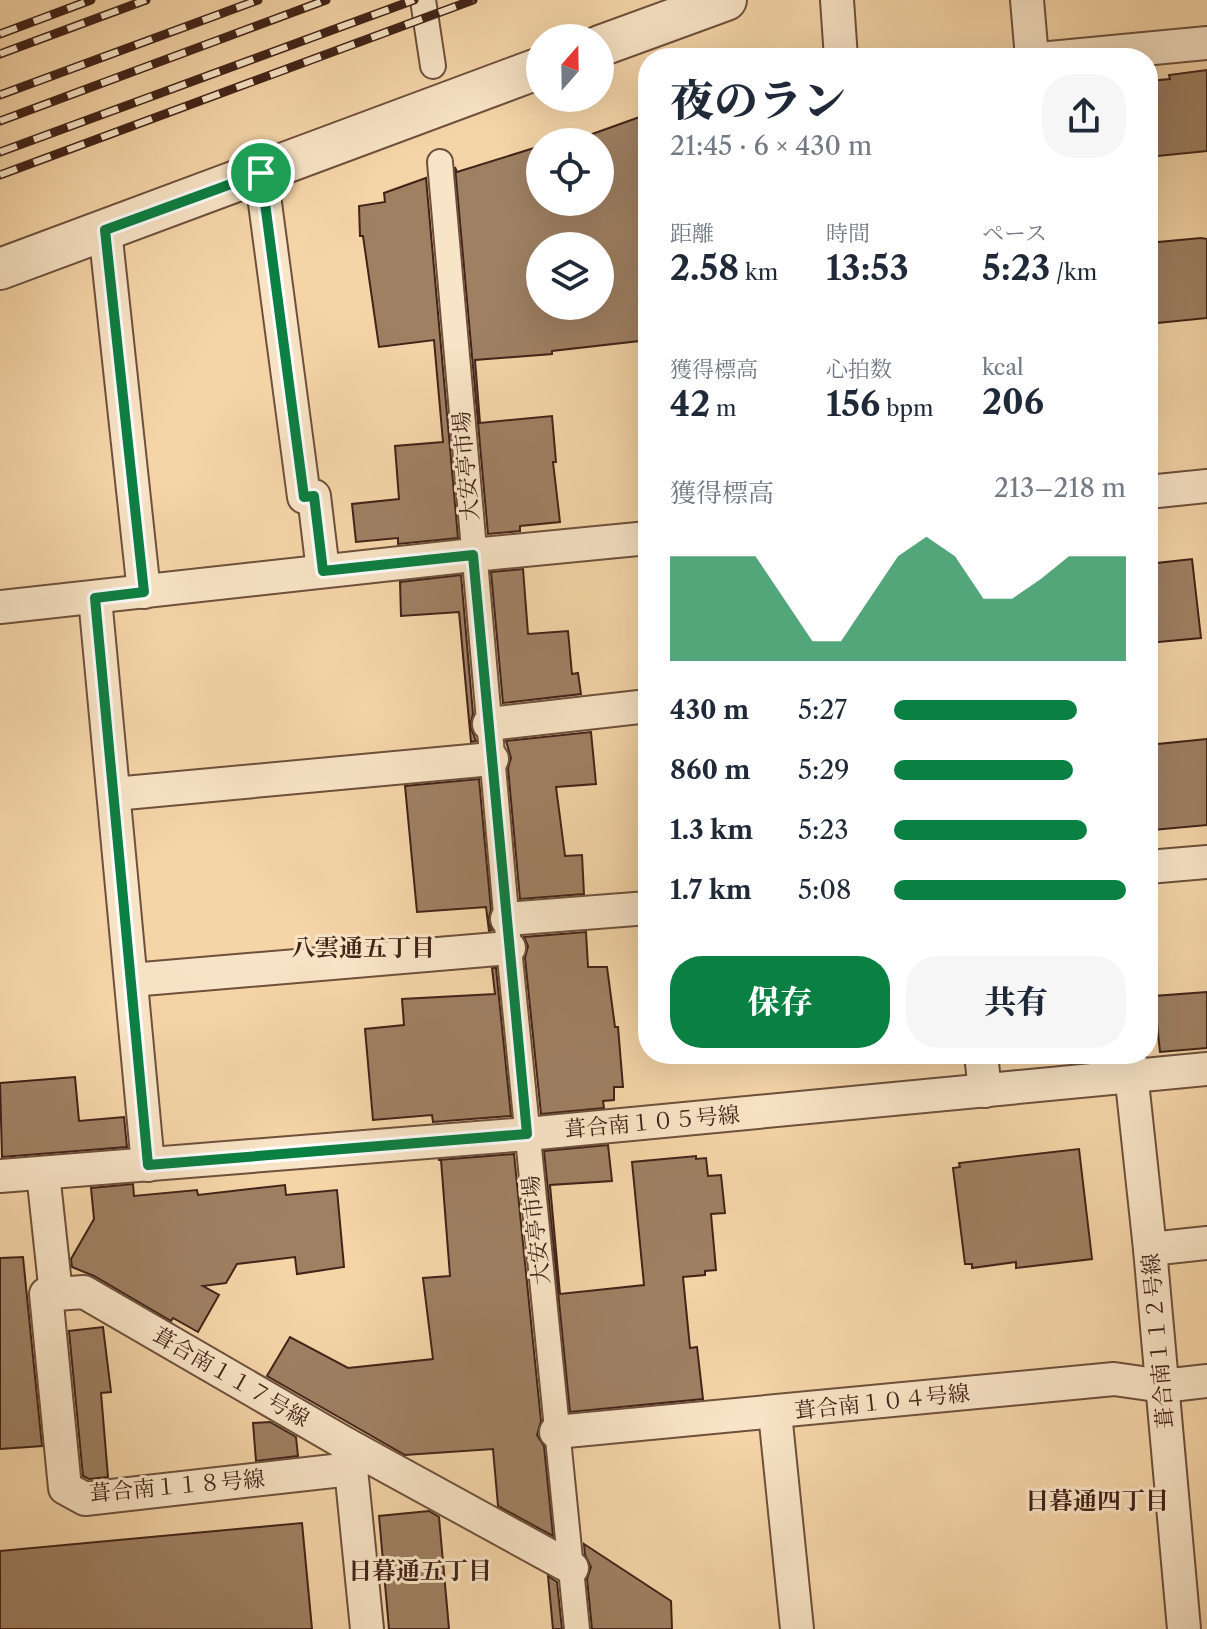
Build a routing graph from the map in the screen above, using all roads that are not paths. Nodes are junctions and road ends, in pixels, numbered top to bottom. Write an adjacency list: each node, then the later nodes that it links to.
1 (423, 0): 10 (street)
2 (726, 0): 5 (street)
3 (837, 0): 7 (street)
4 (1027, 0): 8 (street)
5 (614, 41)
6 (1207, 43): 9 (street)
7 (840, 48)
8 (1031, 48)
9 (1155, 48)
10 (433, 66)
11 (526, 73): 13 (street)
12 (440, 162): 19 (street, 大安亭市場)
13 (261, 173): 14 (street); 20 (street)
14 (105, 230): 15 (street); 21 (street)
15 (0, 269)
16 (1207, 486): 17 (street)
17 (1158, 491)
18 (638, 539): 19 (street)
19 (473, 555): 20 (street); 25 (street, 大安亭市場)
20 (323, 571): 21 (street)
21 (144, 592): 22 (street)
22 (95, 598): 23 (street); 27 (street)
23 (0, 607)
24 (638, 707): 25 (street)
25 (489, 724): 26 (street, 大安亭市場)
26 (492, 759): 27 (street); 31 (street, 大安亭市場)
27 (114, 794): 32 (street)
28 (1207, 862): 29 (street)
29 (1158, 866)
30 (638, 910): 31 (street)
31 (508, 933): 32 (street); 37 (street, 大安亭市場)
32 (131, 980): 38 (street)
33 (982, 1064): 36 (street)
34 (1130, 1065): 35 (street, 葺合南１０５号線); 36 (street, 葺合南１０５号線); 42 (street, 葺合南１１２号線)
35 (1207, 1069)
36 (985, 1091): 37 (street, 葺合南１０５号線)
37 (527, 1134): 38 (street, 葺合南１０５号線); 47 (street, 大安亭市場)
38 (148, 1165): 39 (street, 葺合南１０５号線)
39 (43, 1173): 40 (street, 葺合南１０５号線); 43 (street)
40 (0, 1176)
41 (1207, 1243): 42 (street)
42 (1150, 1249): 45 (street, 葺合南１１２号線)
43 (56, 1294): 48 (street, 葺合南１１７号線); 48 (street, 葺合南１１８号線)
44 (1207, 1381): 45 (street, 葺合南１０４号線)
45 (1163, 1386): 46 (street, 葺合南１０４号線); 49 (street, 葺合南１１２号線)
46 (775, 1413): 47 (street, 葺合南１０４号線); 53 (street)
47 (556, 1432): 50 (street, 大安亭市場)
48 (348, 1456): 50 (street, 葺合南１１７号線); 51 (street)
49 (1192, 1549): 54 (street, 葺合南１１２号線)
50 (572, 1568): 52 (street, 大安亭市場)
51 (367, 1629)
52 (577, 1629)
53 (797, 1629)
54 (1184, 1629)

